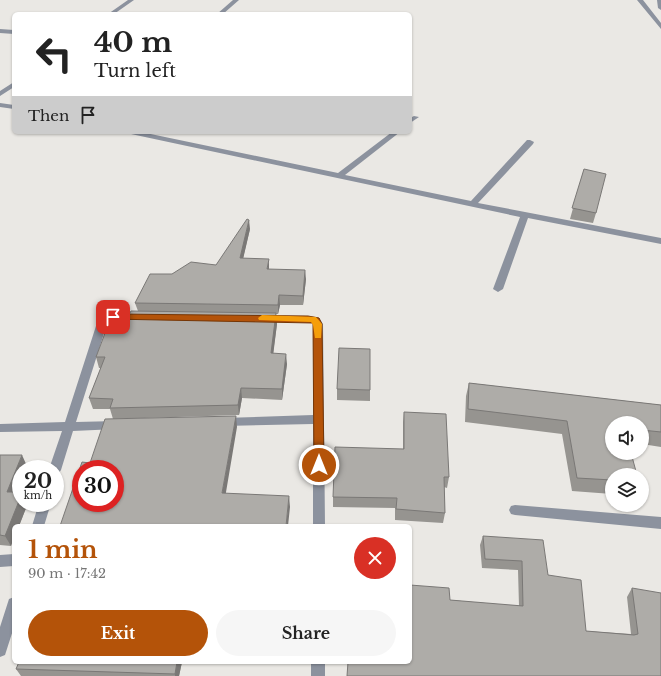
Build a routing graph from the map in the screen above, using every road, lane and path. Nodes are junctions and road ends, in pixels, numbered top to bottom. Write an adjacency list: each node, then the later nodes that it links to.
1 (131, 0): 6 (street)
2 (236, 0): 7 (street)
3 (640, 0): 8 (street)
4 (660, 0): 5 (street)
5 (661, 8)
6 (114, 12)
7 (222, 12)
8 (661, 27)
9 (0, 31): 10 (street)
10 (12, 32)
11 (12, 85): 12 (street)
12 (0, 94)
13 (0, 104): 14 (street)
14 (12, 107)
15 (140, 134): 18 (street)
16 (393, 134): 18 (street)
17 (530, 142): 19 (street)
18 (338, 176): 19 (street)
19 (473, 204): 20 (street)
20 (525, 215): 21 (street); 22 (street)
21 (661, 241)
22 (498, 289)
23 (151, 317): 28 (street)
24 (256, 318): 25 (street)
25 (319, 418): 26 (street); 35 (street)
26 (209, 422)
27 (131, 425): 28 (street)
28 (68, 427): 29 (street); 30 (street)
29 (0, 428)
30 (58, 460)
31 (515, 510): 33 (street)
32 (42, 512): 34 (street)
33 (661, 523)
34 (39, 524)
35 (319, 524)
36 (12, 560): 37 (street)
37 (0, 561)
38 (12, 611): 39 (street)
39 (0, 650)
40 (318, 664): 41 (street)
41 (318, 676)

